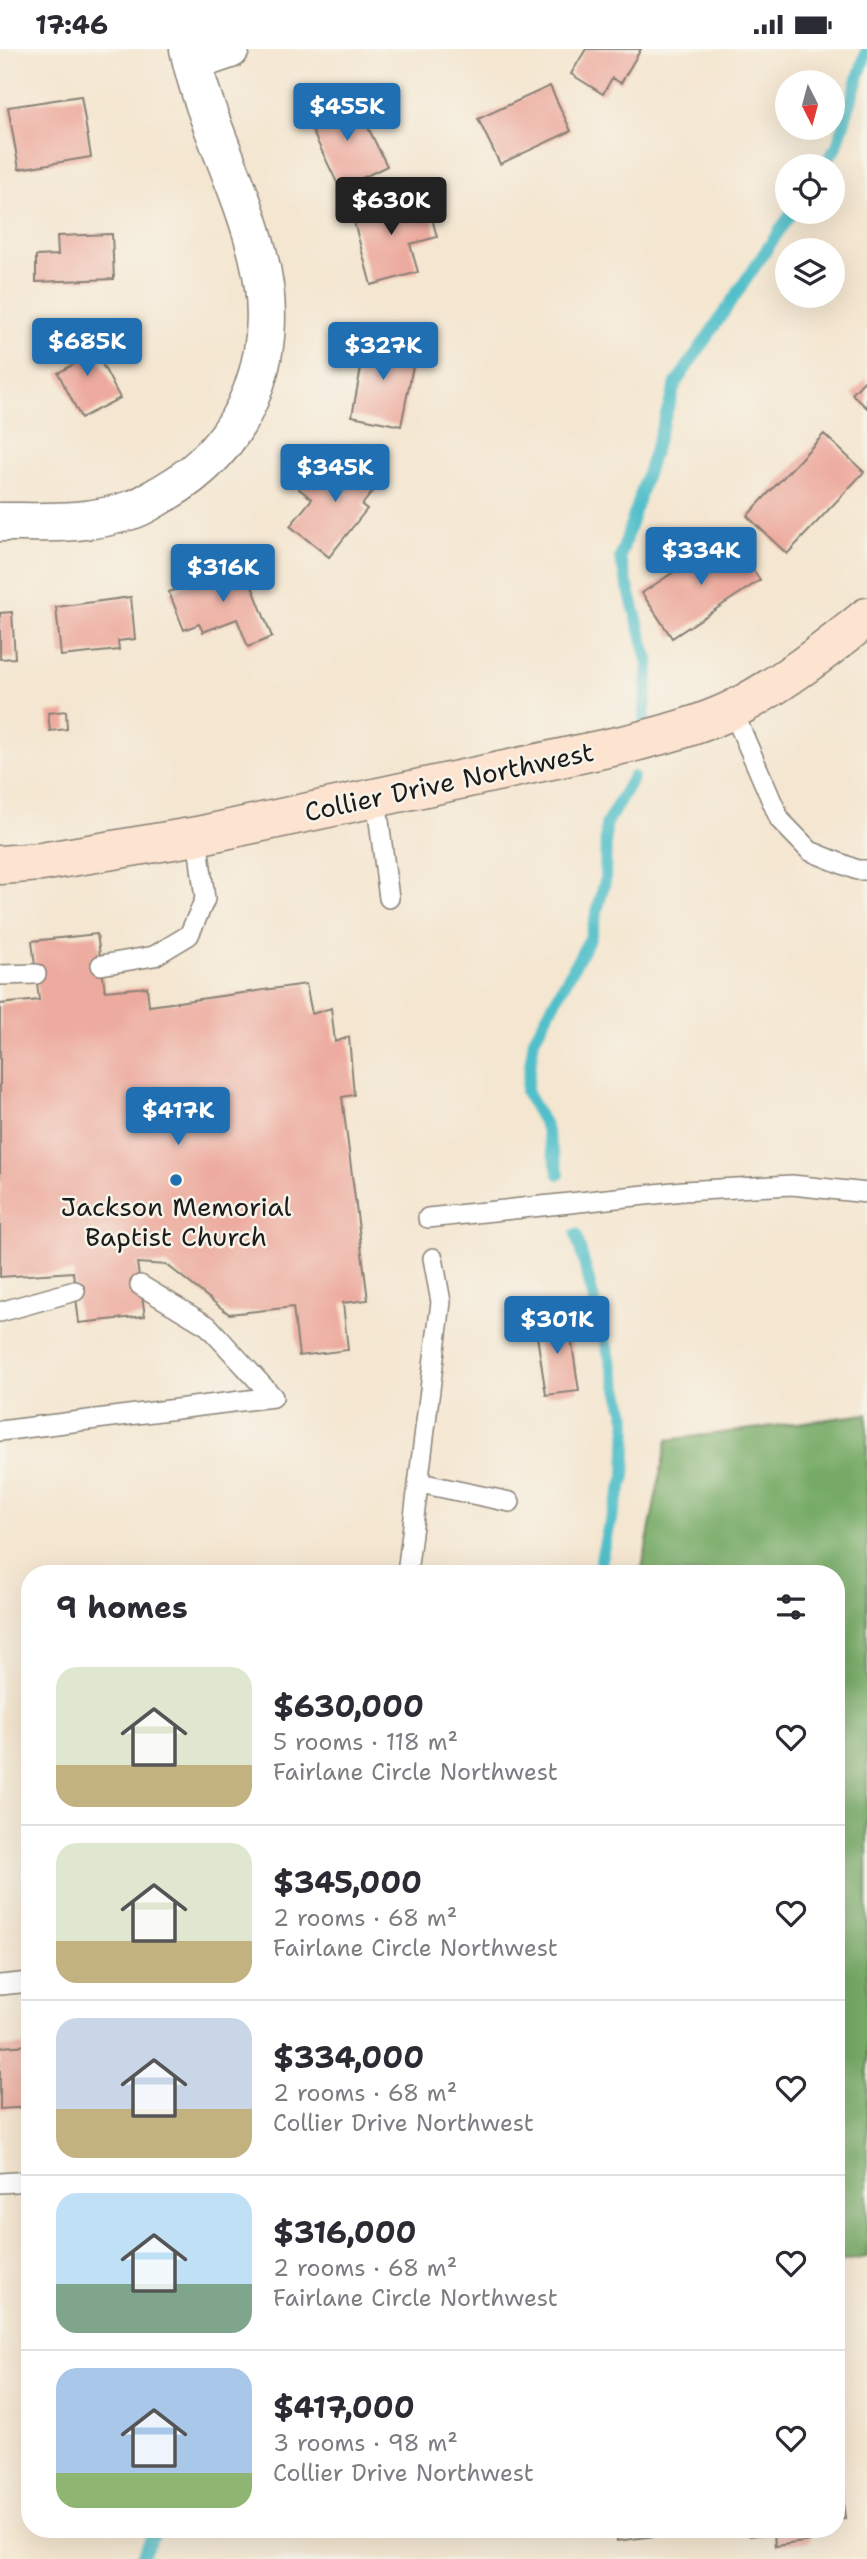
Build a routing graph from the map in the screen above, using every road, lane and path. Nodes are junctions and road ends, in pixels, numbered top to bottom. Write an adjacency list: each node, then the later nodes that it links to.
1 (230, 49): 2 (street)
2 (191, 55): 3 (street)
3 (0, 522)
4 (867, 617): 5 (main road, Collier Drive Northwest)
5 (732, 709): 6 (main road, Collier Drive Northwest); 9 (lane)
6 (376, 799): 7 (main road, Collier Drive Northwest); 10 (lane)
7 (197, 836): 8 (main road, Collier Drive Northwest); 11 (lane)
8 (0, 865)
9 (867, 870)
10 (389, 898)
11 (101, 965)
12 (36, 974): 13 (lane)
13 (0, 975)
14 (867, 1193): 15 (lane)
15 (428, 1219)
16 (433, 1258): 21 (lane)
17 (140, 1285): 20 (lane)
18 (75, 1291): 19 (lane)
19 (0, 1311)
20 (0, 1431)
21 (419, 1483): 22 (lane); 23 (lane)
22 (510, 1502)
23 (408, 1565)
24 (21, 1983): 25 (lane)
25 (0, 1985)
26 (21, 2182): 27 (lane)
27 (0, 2183)

